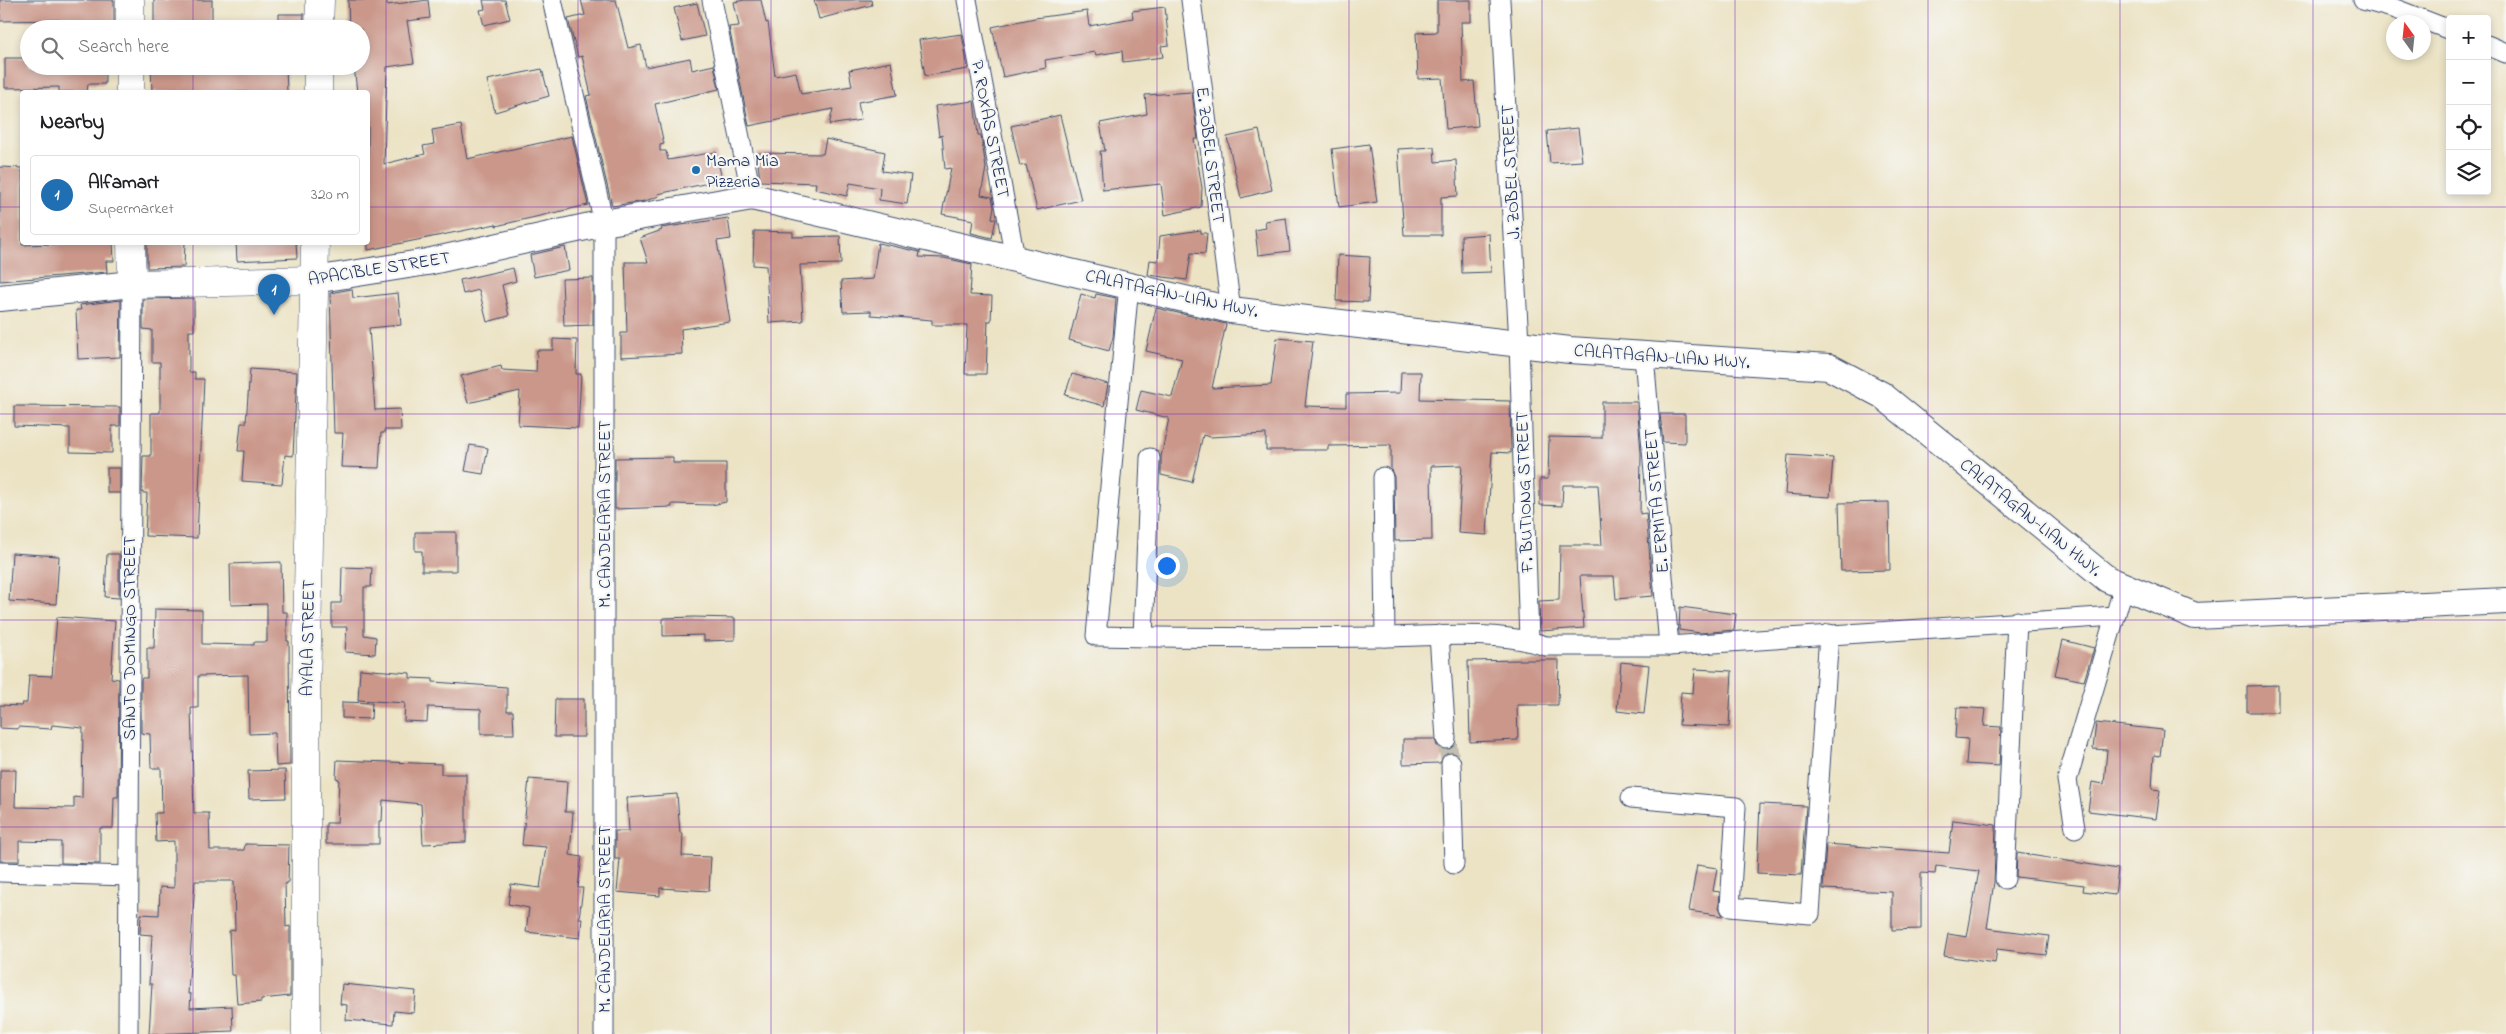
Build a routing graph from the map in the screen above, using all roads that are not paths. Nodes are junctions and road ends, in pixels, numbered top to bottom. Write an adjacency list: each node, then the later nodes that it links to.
1 (130, 0): 9 (main road)
2 (320, 0): 10 (main road)
3 (552, 0): 19 (street, M. CANDELARIA STREET)
4 (712, 0): 18 (street)
5 (967, 0): 22 (street, P. ROXAS STREET)
6 (1191, 0): 27 (street, E. ZOBEL STREET)
7 (1500, 0): 28 (street, J. ZOBEL STREET)
8 (2363, 0): 11 (street)
9 (130, 20)
10 (319, 20)
11 (2446, 28)
12 (2491, 47): 13 (street)
13 (2506, 53)
14 (130, 75): 16 (main road)
15 (318, 75): 17 (main road)
16 (130, 90)
17 (318, 90)
18 (752, 197): 19 (main road, APACIBLE STREET); 22 (main road, CALATAGAN-LIAN HWY.)
19 (604, 223): 23 (main road, APACIBLE STREET); 52 (street, M. CANDELARIA STREET)
20 (131, 245): 24 (main road, SANTO DOMINGO STREET)
21 (315, 245): 23 (main road, AYALA STREET)
22 (1015, 258): 25 (main road, CALATAGAN-LIAN HWY.)
23 (314, 280): 24 (main road, APACIBLE STREET); 51 (main road, AYALA STREET)
24 (132, 284): 26 (main road, APACIBLE STREET); 48 (street, SANTO DOMINGO STREET)
25 (1129, 285): 27 (main road, CALATAGAN-LIAN HWY.); 38 (street)
26 (0, 298)
27 (1231, 310): 28 (main road, CALATAGAN-LIAN HWY.)
28 (1520, 343): 29 (main road, CALATAGAN-LIAN HWY.); 40 (street, F. BUTIONG STREET)
29 (1644, 356): 32 (main road, CALATAGAN-LIAN HWY.); 41 (street, E. ERMITA STREET)
30 (1150, 458): 38 (street)
31 (1383, 478): 39 (street)
32 (2124, 586): 33 (main road, CALATAGAN-LIAN HWY.); 34 (street)
33 (2506, 601)
34 (2116, 616): 35 (street); 45 (street)
35 (2017, 621): 36 (street); 49 (street)
36 (1828, 634): 41 (street); 44 (street)
37 (1439, 635): 39 (street); 40 (street); 42 (street)
38 (1143, 637): 39 (street)
39 (1385, 637)
40 (1529, 640): 41 (street)
41 (1669, 646)
42 (1446, 739)
43 (1451, 763): 46 (street)
44 (1632, 798)
45 (2075, 828)
46 (1454, 864)
47 (0, 872): 48 (street)
48 (128, 876): 50 (street, SANTO DOMINGO STREET)
49 (2005, 879)
50 (128, 1034)
51 (306, 1034)
52 (604, 1034)

